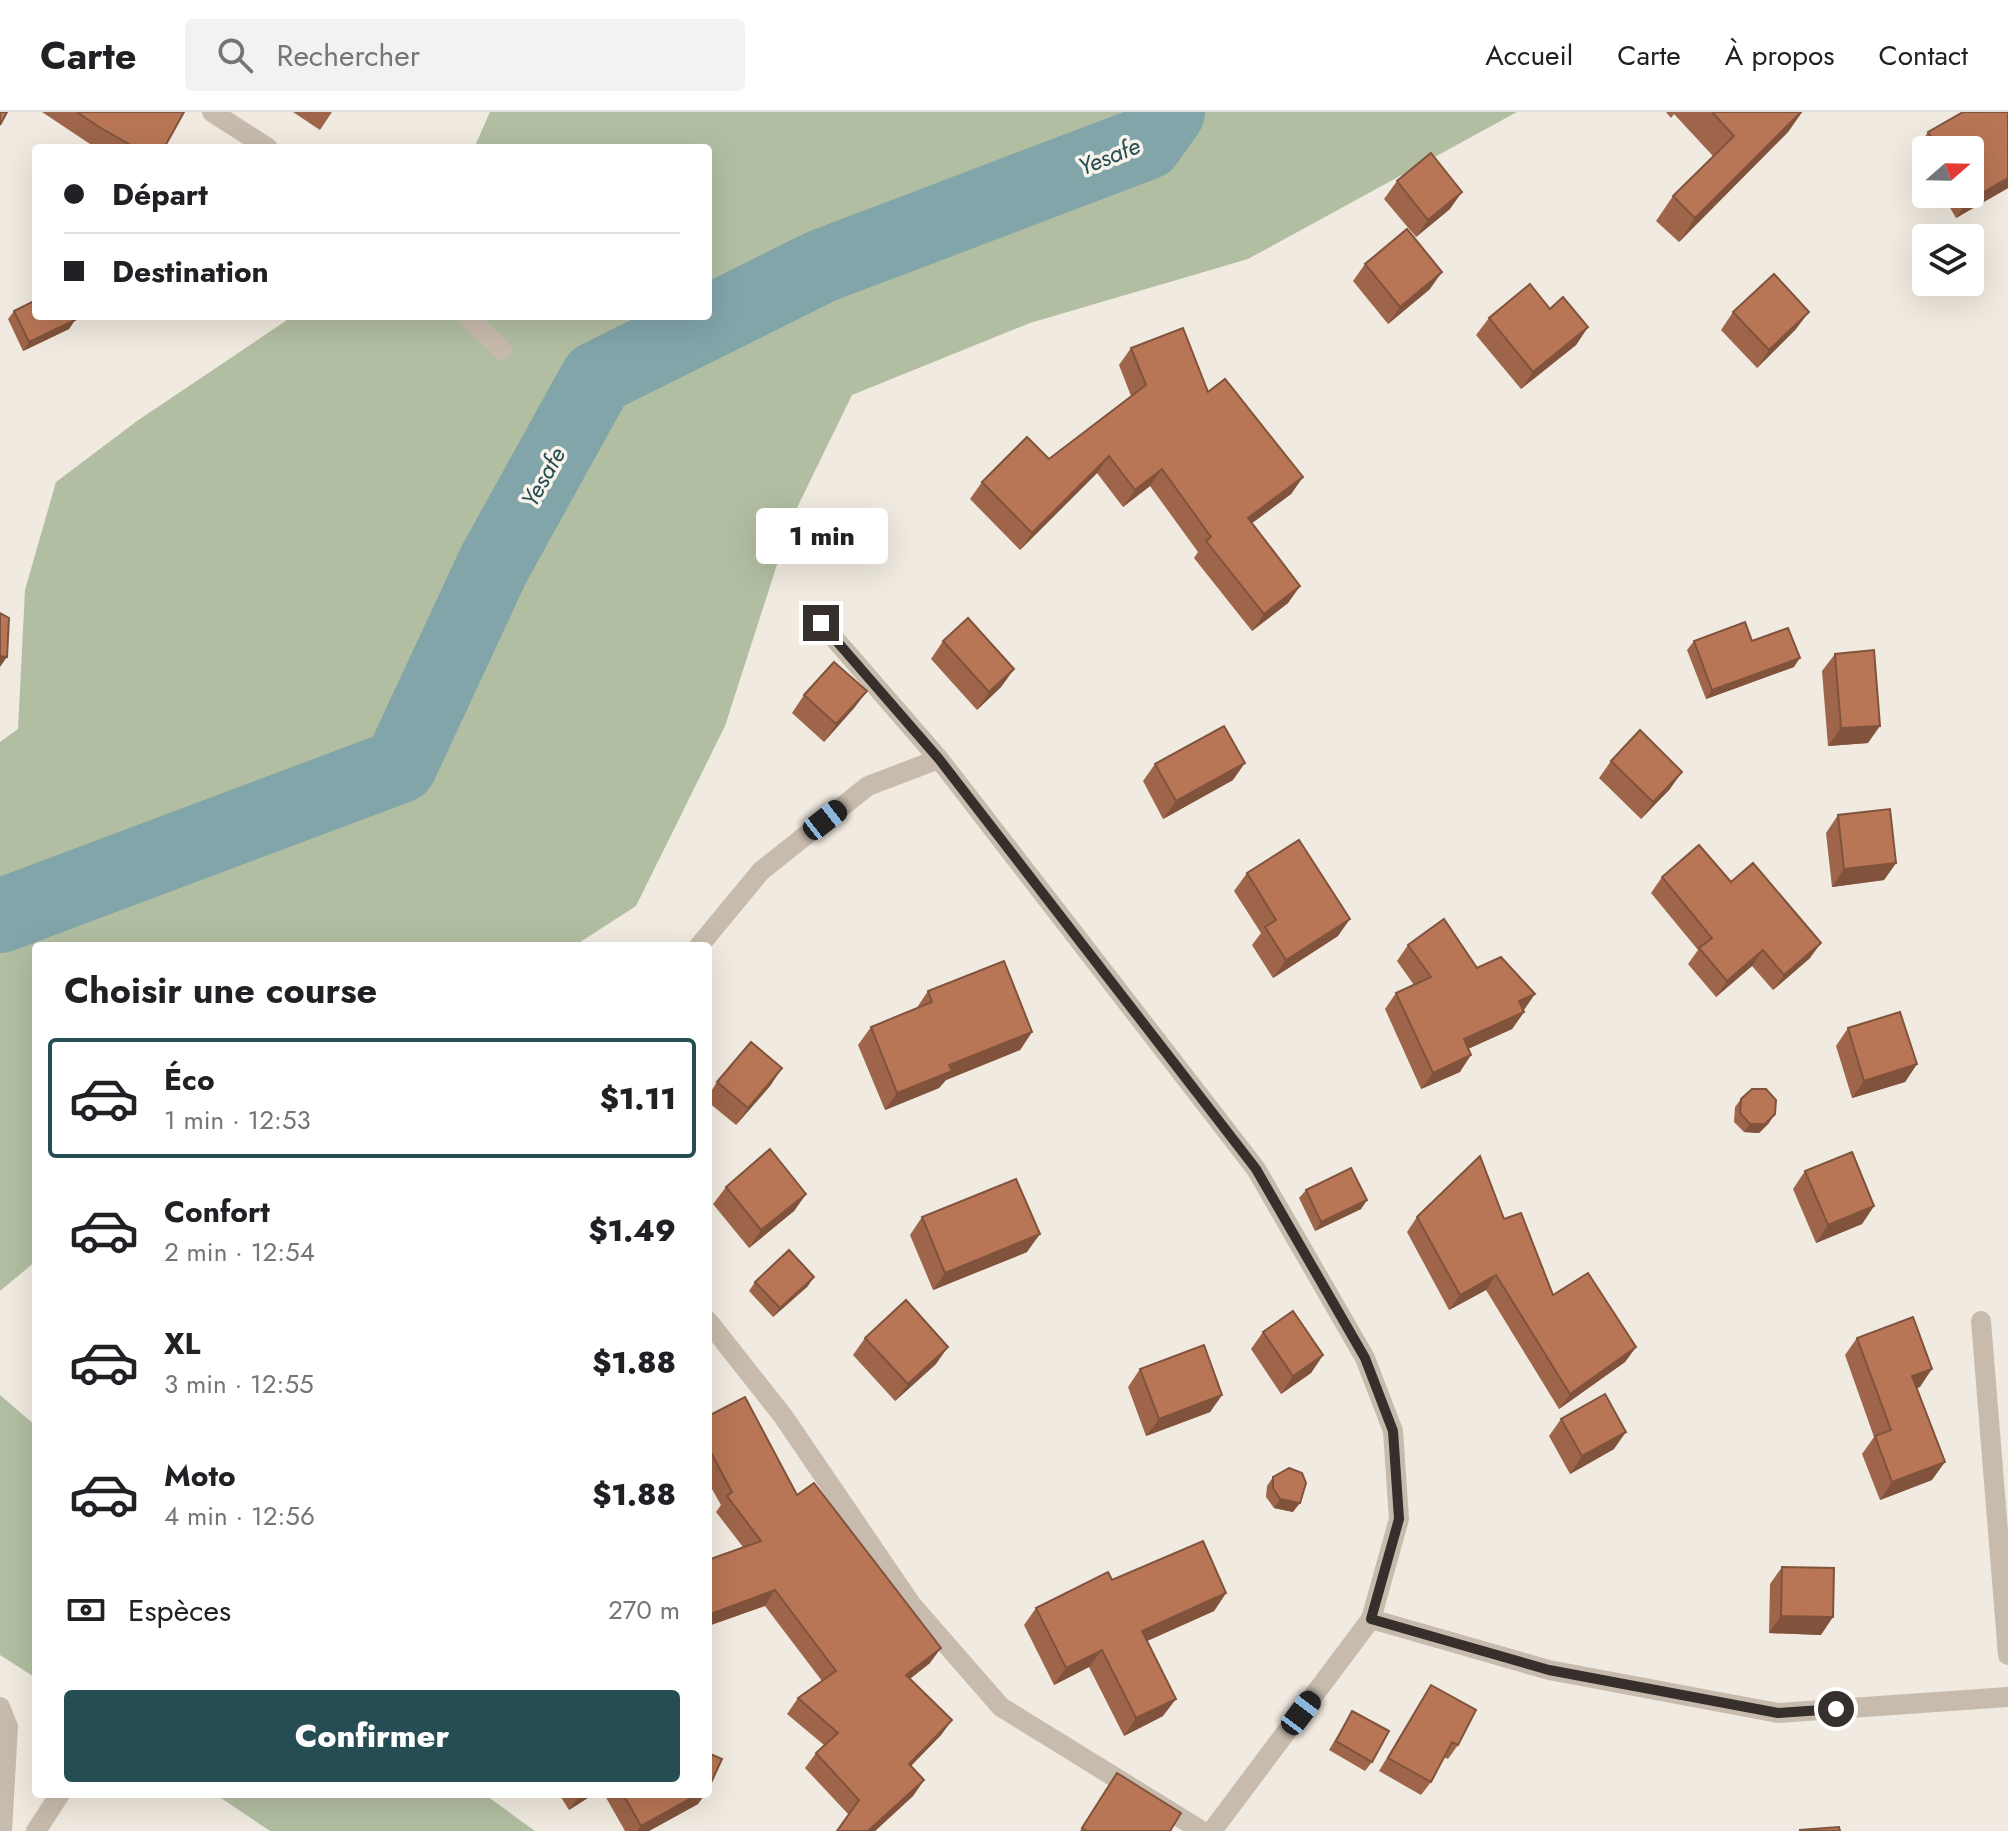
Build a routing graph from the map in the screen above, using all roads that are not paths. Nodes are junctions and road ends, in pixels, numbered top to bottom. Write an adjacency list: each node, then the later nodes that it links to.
1 (212, 112): 2 (street)
2 (262, 144)
3 (471, 320): 4 (street)
4 (502, 350)
5 (821, 623): 6 (street)
6 (939, 759): 7 (street); 10 (street)
7 (702, 942)
8 (1981, 1321): 11 (street)
9 (712, 1326): 17 (street)
10 (1371, 1619): 12 (street); 18 (street)
11 (2008, 1655)
12 (2008, 1697)
13 (0, 1707): 15 (street)
14 (57, 1798): 16 (street)
15 (2, 1831)
16 (36, 1831)
17 (1202, 1831)
18 (1212, 1831)

